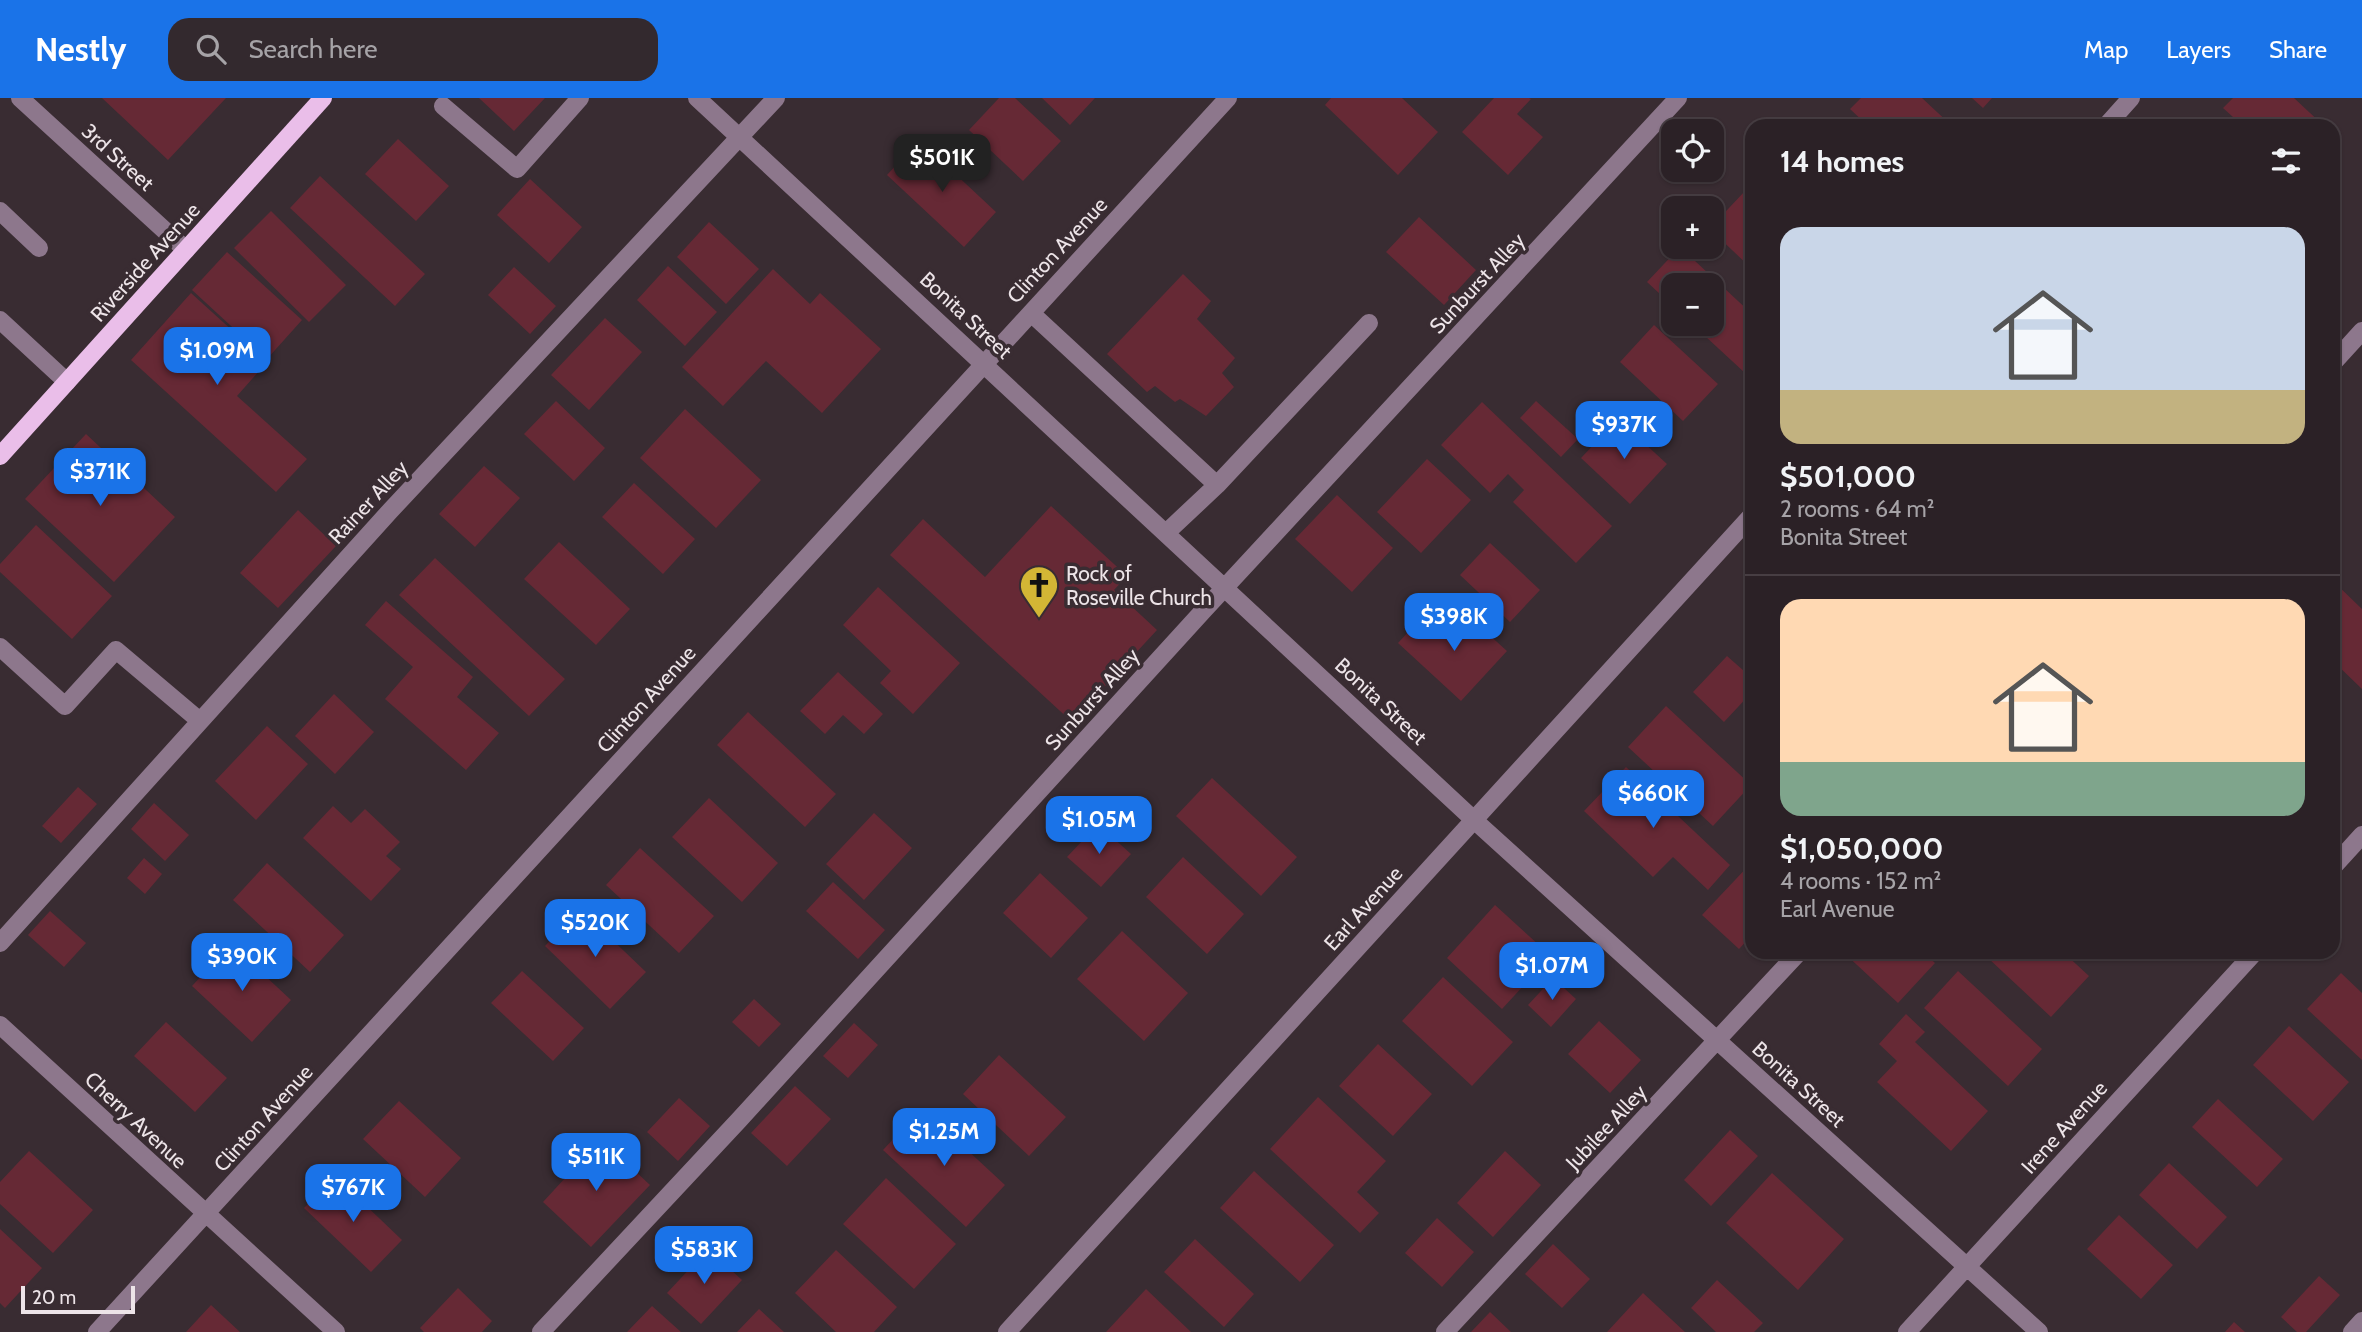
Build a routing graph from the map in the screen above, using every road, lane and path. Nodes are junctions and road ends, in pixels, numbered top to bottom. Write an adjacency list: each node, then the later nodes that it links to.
1 (20, 98): 14 (street, 3rd Street)
2 (323, 98): 14 (main road, Riverside Avenue)
3 (580, 98): 9 (street)
4 (697, 98): 11 (street, Bonita Street)
5 (776, 98): 11 (street, Rainer Alley)
6 (1228, 98): 15 (street, Clinton Avenue)
7 (1678, 98): 26 (street, Sunburst Alley)
8 (2131, 98): 10 (street)
9 (443, 106)
10 (2112, 119)
11 (740, 137): 20 (street, Bonita Street); 28 (street, Rainer Alley)
12 (0, 211): 13 (street)
13 (39, 248)
14 (186, 250): 21 (main road, Riverside Avenue)
15 (1031, 313): 20 (street, Clinton Avenue); 23 (street)
16 (0, 320): 21 (street)
17 (1369, 323): 23 (street)
18 (2362, 331): 19 (street)
19 (2340, 355)
20 (984, 363): 25 (street, Bonita Street); 37 (street, Clinton Avenue)
21 (67, 383): 22 (main road, Riverside Avenue)
22 (0, 456)
23 (1217, 485): 25 (street)
24 (1745, 523): 29 (street, Earl Avenue)
25 (1167, 533): 26 (street, Bonita Street)
26 (1227, 588): 29 (street, Bonita Street); 42 (street, Sunburst Alley)
27 (0, 647): 28 (street)
28 (200, 721): 32 (street, Rainer Alley)
29 (1474, 820): 36 (street, Bonita Street); 43 (street, Earl Avenue)
30 (2362, 835): 31 (street)
31 (2340, 859)
32 (0, 943)
33 (1792, 959): 36 (street, Jubilee Alley)
34 (2249, 959): 38 (street, Irene Avenue)
35 (0, 1025): 37 (street, Cherry Avenue)
36 (1718, 1041): 38 (street, Bonita Street); 44 (street, Jubilee Alley)
37 (206, 1214): 40 (street, Clinton Avenue); 41 (street, Cherry Avenue)
38 (1967, 1267): 45 (street, Irene Avenue); 46 (street, Bonita Street)
39 (2362, 1321): 47 (street)
40 (97, 1332)
41 (336, 1332)
42 (541, 1332)
43 (1007, 1332)
44 (1445, 1332)
45 (1907, 1332)
46 (2039, 1332)
47 (2352, 1332)

